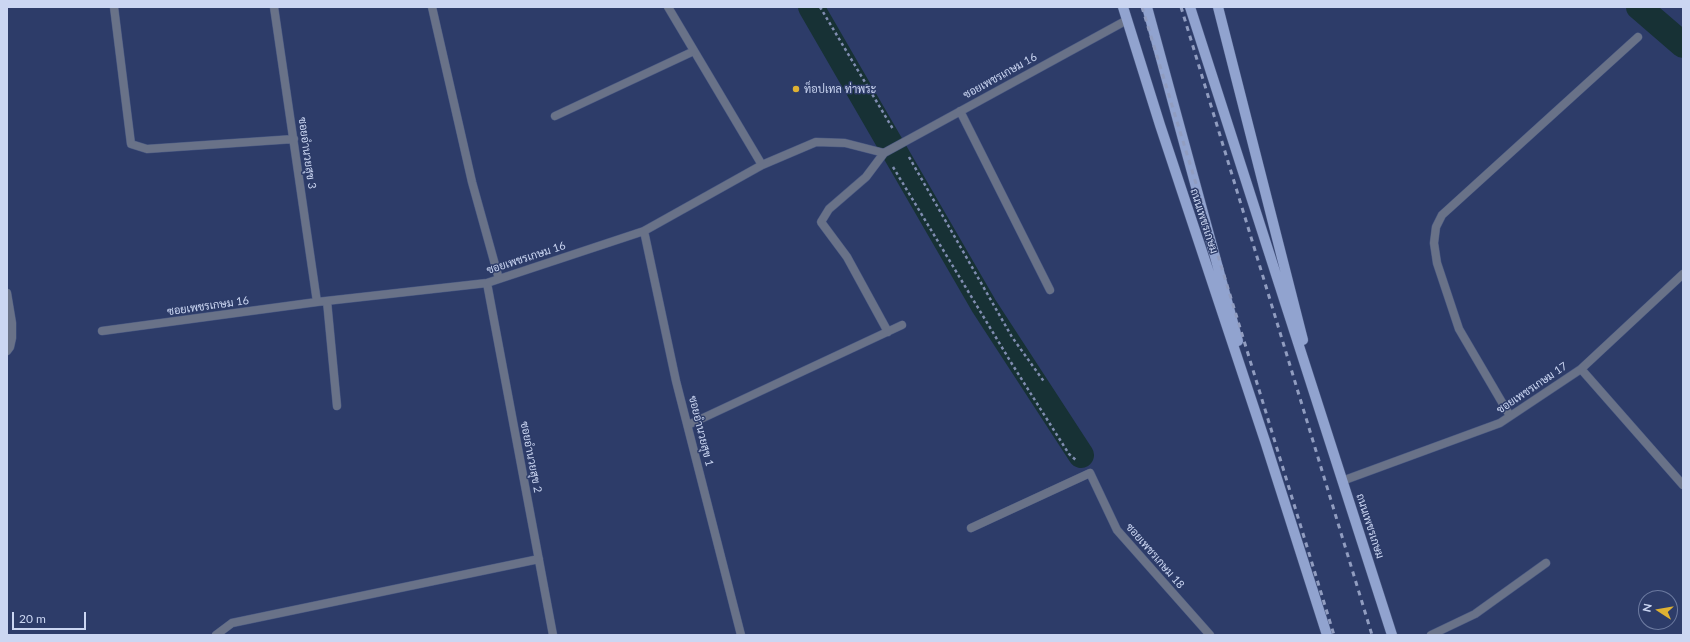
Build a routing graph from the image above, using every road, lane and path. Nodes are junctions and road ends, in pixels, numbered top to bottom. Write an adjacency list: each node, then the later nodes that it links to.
1 (114, 7): 15 (street)
2 (274, 7): 15 (street, ซอยอำนวยสุข 3)
3 (432, 7): 21 (street)
4 (668, 7): 12 (street)
5 (820, 7): 16 (path)
6 (1123, 7): 10 (main road, ถนนเพชรเกษม)
7 (1147, 7): 37 (main road, ถนนเพชรเกษม)
8 (1190, 7): 36 (main road, ถนนเพชรเกษม)
9 (1218, 7): 36 (main road, ถนนเพชรเกษม)
10 (1127, 20): 13 (street, ซอยเพชรเกษม 16); 37 (main road, ถนนเพชรเกษม)
11 (1638, 37): 34 (street)
12 (694, 51): 14 (street); 18 (street)
13 (960, 111): 16 (street, ซอยเพชรเกษม 16); 23 (street)
14 (555, 116)
15 (294, 139): 26 (street, ซอยอำนวยสุข 3)
16 (899, 145): 17 (street, ซอยเพชรเกษม 16); 32 (path)
17 (885, 153): 18 (street, ซอยเพชรเกษม 16); 29 (street, ซอยเพชรเกษม 16); 38 (path)
18 (762, 165): 19 (street, ซอยเพชรเกษม 16)
19 (644, 231): 21 (street, ซอยเพชรเกษม 16); 35 (street, ซอยอำนวยสุข 1)
20 (1683, 274): 31 (street, ซอยเพชรเกษม 17)
21 (500, 279): 22 (street, ซอยเพชรเกษม 16)
22 (487, 283): 25 (street, ซอยเพชรเกษม 16); 42 (street, ซอยอำนวยสุข 2)
23 (1050, 290)
24 (7, 292): 30 (street)
25 (327, 301): 26 (street, ซอยเพชรเกษม 16); 33 (street)
26 (317, 302): 28 (street, ซอยเพชรเกษม 16)
27 (902, 325): 29 (street)
28 (102, 331)
29 (888, 332): 35 (street)
30 (7, 351)
31 (1581, 369): 34 (street, ซอยเพชรเกษม 17); 40 (street)
32 (1045, 383)
33 (337, 406)
34 (1510, 416): 39 (street, ซอยเพชรเกษม 17)
35 (688, 425): 46 (street, ซอยอำนวยสุข 1)
36 (1325, 425): 39 (main road, ถนนเพชรเกษม)
37 (1265, 441): 48 (main road, ถนนเพชรเกษม)
38 (1090, 473): 41 (street); 47 (street, ซอยเพชรเกษม 18)
39 (1342, 481): 49 (main road, ถนนเพชรเกษม)
40 (1683, 485)
41 (971, 528)
42 (539, 559): 44 (street); 45 (street, ซอยอำนวยสุข 2)
43 (1546, 562): 50 (street)
44 (216, 635)
45 (553, 635)
46 (741, 635)
47 (1210, 635)
48 (1327, 635)
49 (1392, 635)
50 (1431, 635)

